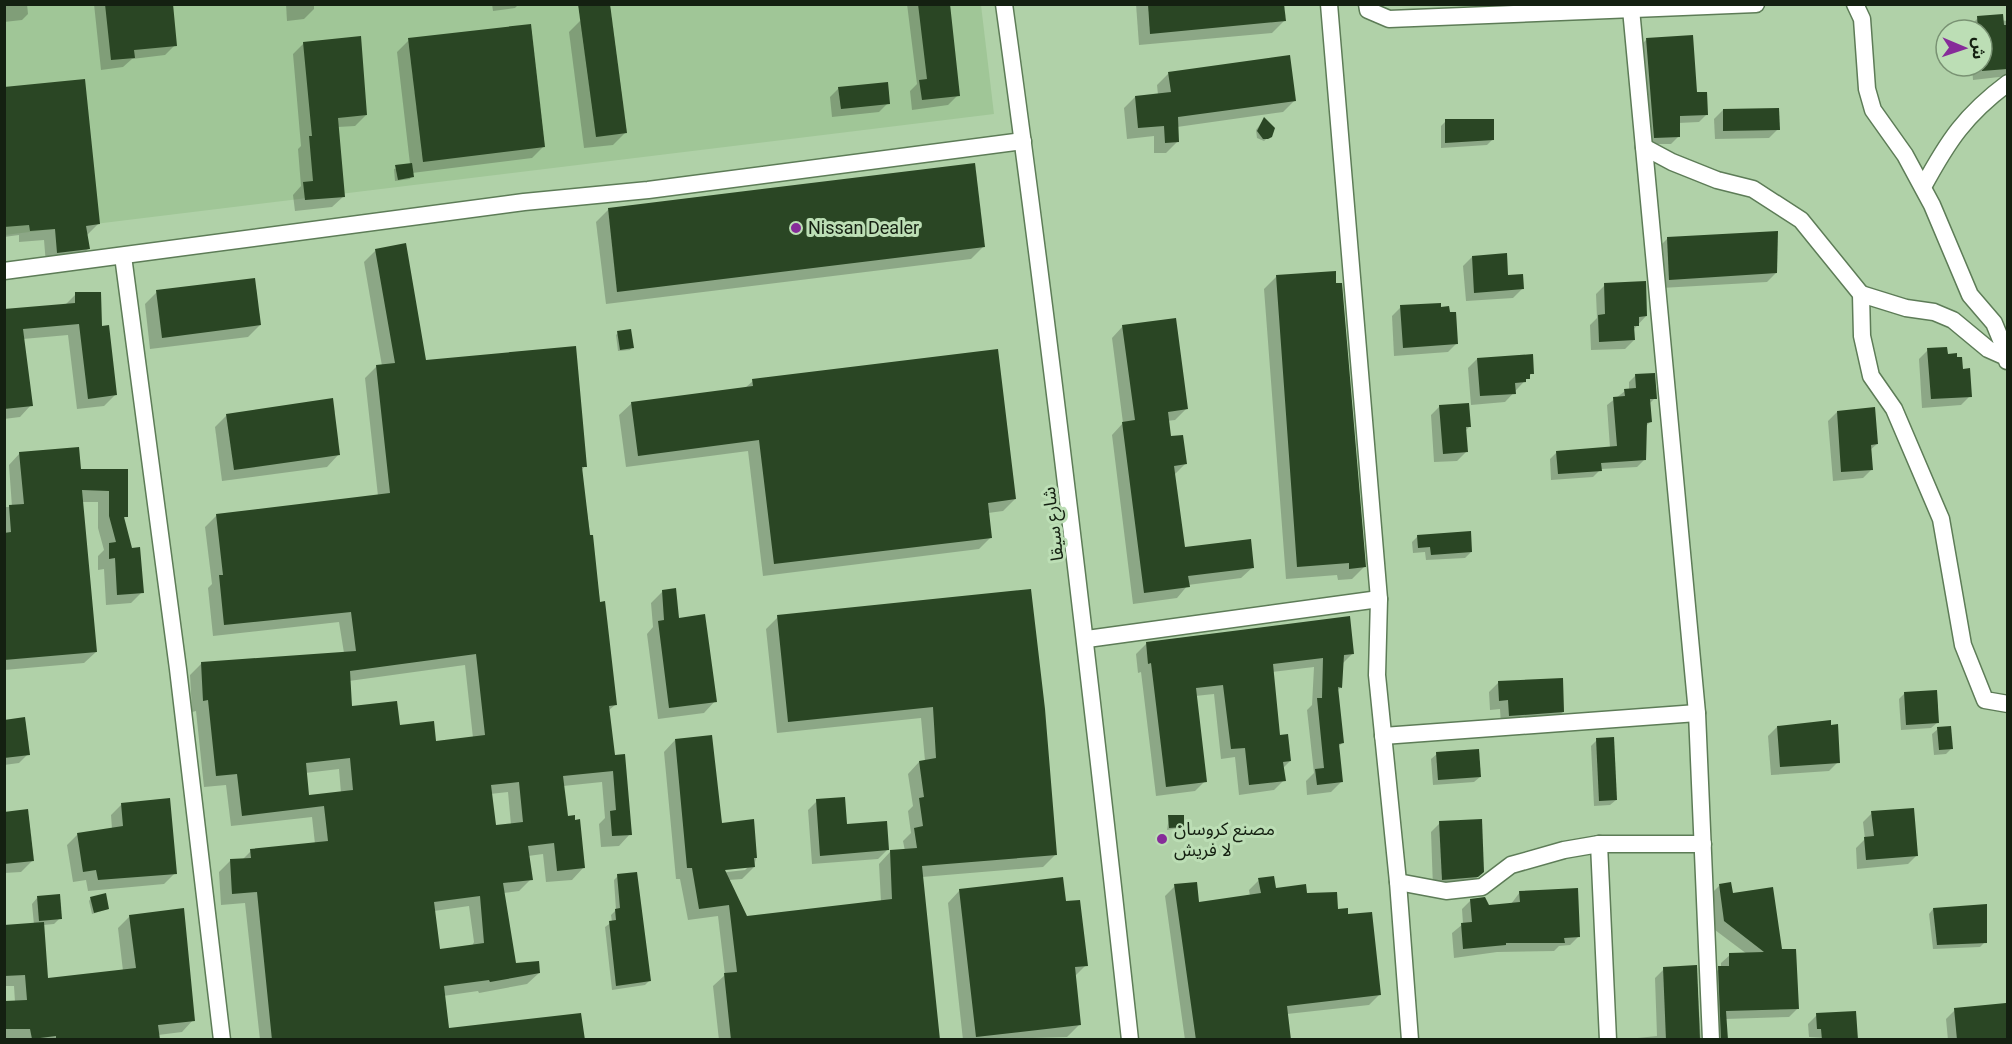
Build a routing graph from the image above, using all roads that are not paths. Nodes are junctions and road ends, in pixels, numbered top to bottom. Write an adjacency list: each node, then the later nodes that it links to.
1 (1004, 4): 8 (street, شارع سيقا)
2 (1329, 4): 15 (street)
3 (1367, 4): 6 (street)
4 (1756, 4): 6 (street)
5 (1855, 4): 10 (street)
6 (1631, 9): 9 (street)
7 (2007, 83): 10 (street)
8 (1023, 141): 11 (street); 16 (street, شارع سيقا)
9 (1644, 147): 13 (street); 18 (street)
10 (1923, 187): 14 (street)
11 (123, 256): 12 (street); 23 (street)
12 (4, 271)
13 (1861, 294): 14 (street); 17 (street)
14 (2007, 360)
15 (1379, 599): 16 (street); 19 (street)
16 (1087, 639): 24 (street, شارع سيقا)
17 (2007, 704)
18 (1697, 713): 19 (street); 21 (street)
19 (1383, 736): 22 (street)
20 (1599, 844): 21 (street); 22 (street); 26 (street)
21 (1703, 844): 27 (street)
22 (1398, 882): 25 (street)
23 (222, 1040)
24 (1130, 1040)
25 (1410, 1040)
26 (1608, 1040)
27 (1711, 1040)

